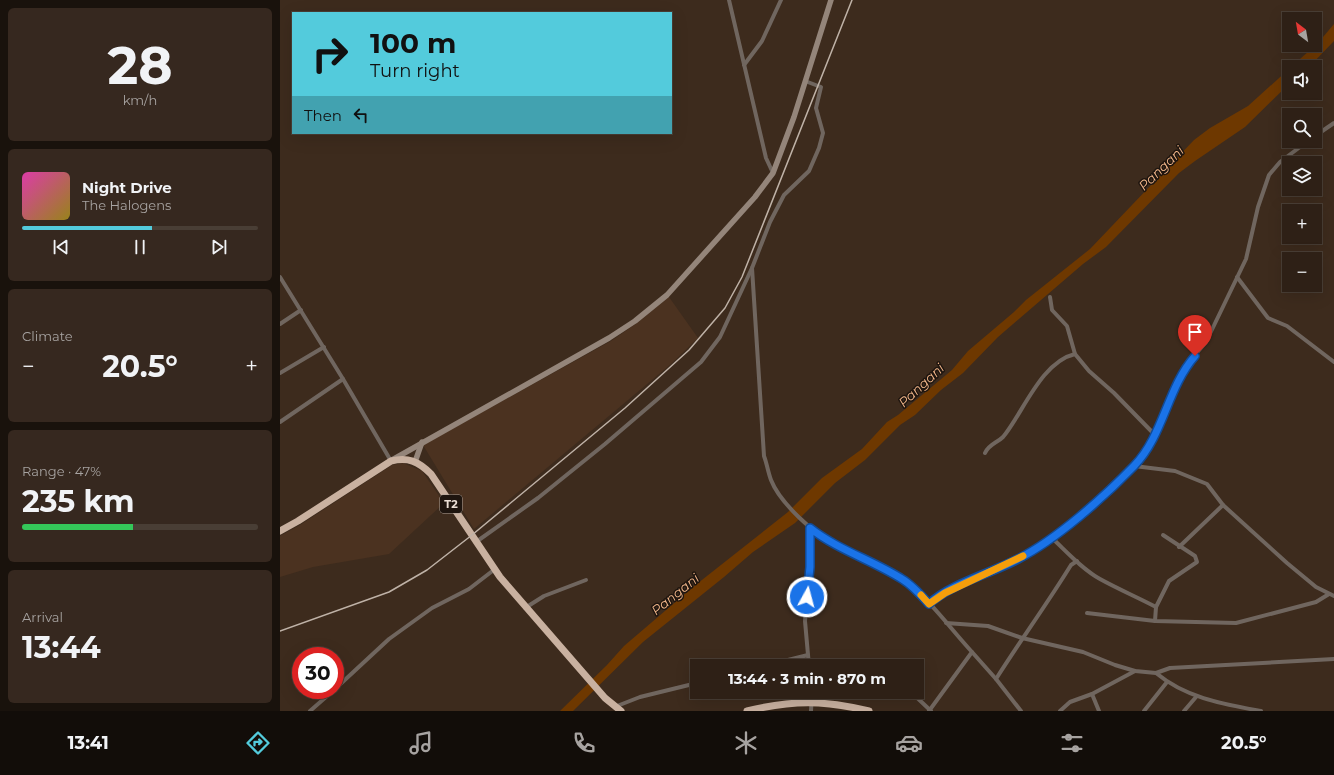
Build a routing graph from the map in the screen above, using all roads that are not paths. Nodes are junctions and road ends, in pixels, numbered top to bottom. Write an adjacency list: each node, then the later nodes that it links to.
1 (729, 0): 4 (street)
2 (781, 0): 4 (street)
3 (831, 0): 5 (main road)
4 (744, 65): 9 (street)
5 (806, 81): 9 (main road); 10 (street)
6 (1334, 123): 7 (street)
7 (1322, 131)
8 (1299, 148): 12 (street)
9 (773, 173): 23 (main road)
10 (752, 268): 29 (street); 33 (street)
11 (280, 277): 14 (street)
12 (1238, 277): 18 (street); 22 (street)
13 (1050, 297): 17 (street)
14 (301, 310): 15 (street); 16 (street)
15 (280, 324)
16 (324, 347): 19 (street); 20 (street)
17 (1075, 354): 22 (street); 24 (street)
18 (1334, 362)
19 (280, 373)
20 (343, 379): 21 (street); 25 (street)
21 (280, 422)
22 (1155, 435): 27 (street)
23 (422, 442): 25 (main road); 26 (main road)
24 (985, 452)
25 (391, 461): 26 (highway); 30 (highway)
26 (415, 462): 33 (highway, T2)
27 (1134, 466): 28 (street); 32 (street)
28 (1223, 505): 34 (street); 38 (street)
29 (810, 528): 39 (street); 47 (street)
30 (280, 531)
31 (1163, 535): 34 (street)
32 (1052, 538): 35 (street); 39 (street)
33 (476, 542): 36 (highway, T2)
34 (1179, 546): 40 (street)
35 (1077, 561): 40 (street); 45 (street)
36 (495, 569): 41 (highway, T2); 54 (street)
37 (586, 580): 41 (street)
38 (1332, 595): 43 (street)
39 (929, 604): 44 (street)
40 (1156, 607): 43 (street)
41 (525, 608): 63 (highway, T2)
42 (1087, 613): 43 (street)
43 (1155, 621)
44 (946, 623): 45 (street); 46 (street)
45 (1022, 638): 51 (street); 53 (street)
46 (972, 652): 53 (street); 68 (street)
47 (808, 655): 49 (street); 50 (street)
48 (1334, 658): 52 (street)
49 (792, 659)
50 (808, 659)
51 (1135, 671): 52 (street); 57 (street)
52 (1156, 673): 55 (street)
53 (996, 680): 69 (street)
54 (344, 681)
55 (1167, 682): 58 (street); 72 (street)
56 (690, 685): 63 (street)
57 (1092, 694): 70 (street); 71 (street)
58 (1196, 697): 62 (street); 73 (street)
59 (324, 699): 64 (street)
60 (918, 699): 68 (street)
61 (812, 701): 65 (highway); 66 (street); 67 (highway)
62 (1232, 706): 74 (street); 75 (street)
63 (619, 708)
64 (310, 711)
65 (747, 711)
66 (811, 711)
67 (869, 711)
68 (930, 711)
69 (1021, 711)
70 (1060, 711)
71 (1099, 711)
72 (1144, 711)
73 (1184, 711)
74 (1230, 711)
75 (1261, 711)

